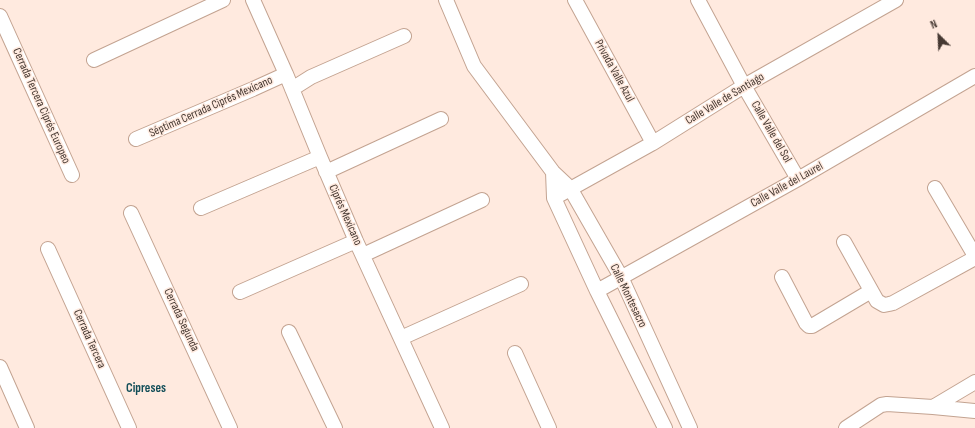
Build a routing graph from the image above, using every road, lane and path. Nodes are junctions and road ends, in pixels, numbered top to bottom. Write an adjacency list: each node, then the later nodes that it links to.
1 (223, 0): 9 (street)
2 (253, 0): 10 (street, Ciprés Mexicano)
3 (446, 0): 19 (street, Calle Montesacro)
4 (574, 0): 16 (street, Privada Valle Azul)
5 (698, 0): 12 (street, Calle Valle del Sol)
6 (896, 0): 12 (street, Calle Valle de Santiago)
7 (0, 16): 20 (street, Cerrada Tercera Ciprés Europeo)
8 (404, 36): 13 (street)
9 (94, 60)
10 (286, 74): 13 (street, Ciprés Mexicano); 15 (street, Séptima Cerrada Ciprés Mexicano)
11 (975, 76): 21 (street, Calle Valle del Laurel)
12 (744, 86): 16 (street, Calle Valle de Santiago); 21 (street, Calle Valle del Sol)
13 (292, 89): 17 (street, Ciprés Mexicano)
14 (441, 119): 18 (street)
15 (136, 139)
16 (653, 143): 22 (street, Calle Valle de Santiago)
17 (320, 157): 18 (street, Ciprés Mexicano); 26 (street)
18 (326, 172): 28 (street, Ciprés Mexicano)
19 (553, 172): 22 (street, Calle Montesacro); 24 (street)
20 (72, 175)
21 (798, 179): 33 (street, Calle Valle del Laurel)
22 (570, 188): 24 (street, Calle Valle de Santiago); 33 (street, Calle Montesacro)
23 (935, 188): 32 (street)
24 (554, 198): 36 (street)
25 (482, 200): 31 (street)
26 (201, 208)
27 (131, 213): 48 (street, Cerrada Segunda)
28 (356, 241): 31 (street, Ciprés Mexicano); 38 (street)
29 (844, 242): 37 (street)
30 (48, 249): 47 (street, Cerrada Tercera)
31 (363, 255): 40 (street, Ciprés Mexicano)
32 (975, 257): 37 (street)
33 (621, 277): 36 (street, Calle Valle del Laurel); 53 (street, Calle Montesacro)
34 (782, 277): 37 (street)
35 (521, 284): 40 (street)
36 (597, 291): 52 (street)
37 (871, 291)
38 (240, 292)
39 (289, 332): 49 (street)
40 (401, 338): 50 (street, Ciprés Mexicano)
41 (515, 353): 51 (street)
42 (0, 367): 46 (street)
43 (975, 382): 44 (street)
44 (933, 407): 45 (street); 54 (street)
45 (975, 411)
46 (27, 428)
47 (129, 428)
48 (230, 428)
49 (335, 428)
50 (442, 428)
51 (549, 428)
52 (665, 428)
53 (690, 428)
54 (846, 428)

